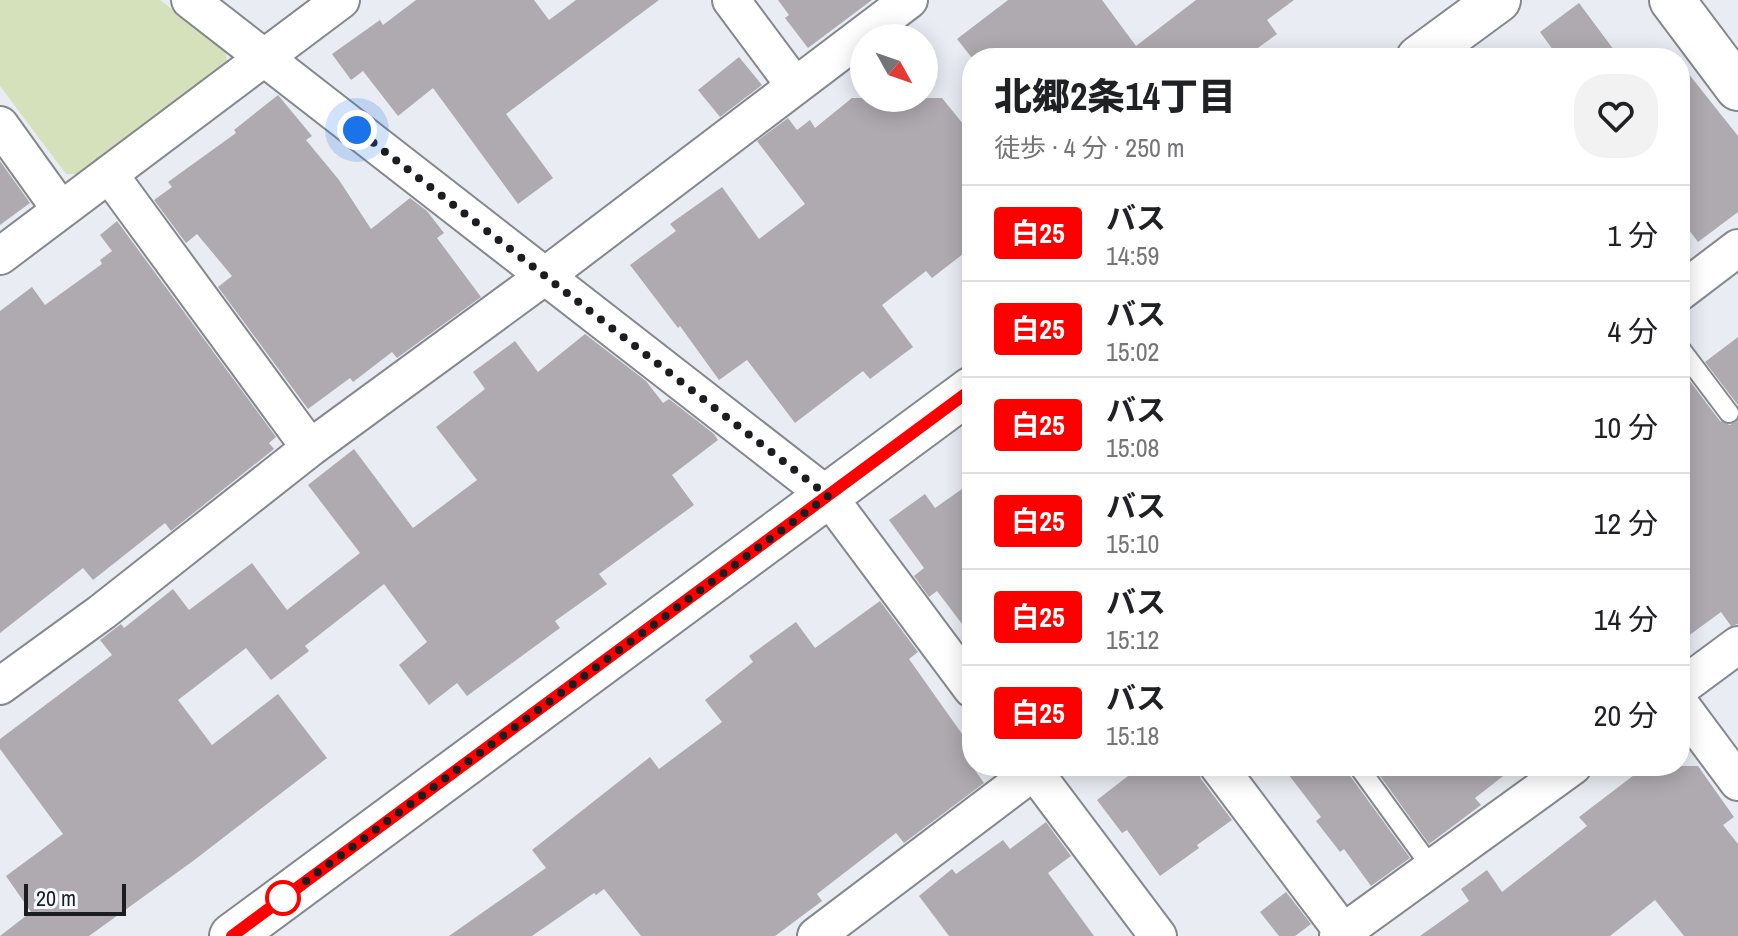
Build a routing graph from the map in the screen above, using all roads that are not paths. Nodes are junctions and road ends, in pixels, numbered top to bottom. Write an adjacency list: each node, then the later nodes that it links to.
1 (190, 0): 8 (street)
2 (341, 0): 8 (street)
3 (731, 0): 9 (street)
4 (909, 0): 9 (street)
5 (1498, 0): 7 (main road)
6 (1672, 0): 10 (main road)
7 (1433, 48)
8 (263, 57): 12 (street); 16 (street)
9 (795, 86): 16 (street)
10 (1738, 88)
11 (0, 125): 13 (street)
12 (109, 174): 13 (street); 21 (street)
13 (61, 210): 15 (street)
14 (1738, 248): 17 (street)
15 (0, 256)
16 (545, 276): 21 (street); 22 (street)
17 (1690, 284)
18 (1690, 361): 20 (lane)
19 (962, 396): 22 (main road)
20 (1729, 413)
21 (310, 448): 26 (street)
22 (828, 496): 24 (street); 36 (main road)
23 (1738, 645): 25 (street)
24 (962, 676)
25 (1690, 681)
26 (0, 686)
27 (1690, 717): 33 (street)
28 (1025, 776): 37 (street)
29 (1041, 776): 38 (street)
30 (1225, 776): 35 (street)
31 (1365, 776): 34 (lane)
32 (1559, 776): 34 (street)
33 (1738, 782)
34 (1432, 868): 35 (street)
35 (1341, 934)
36 (232, 936)
37 (816, 936)
38 (1158, 936)

